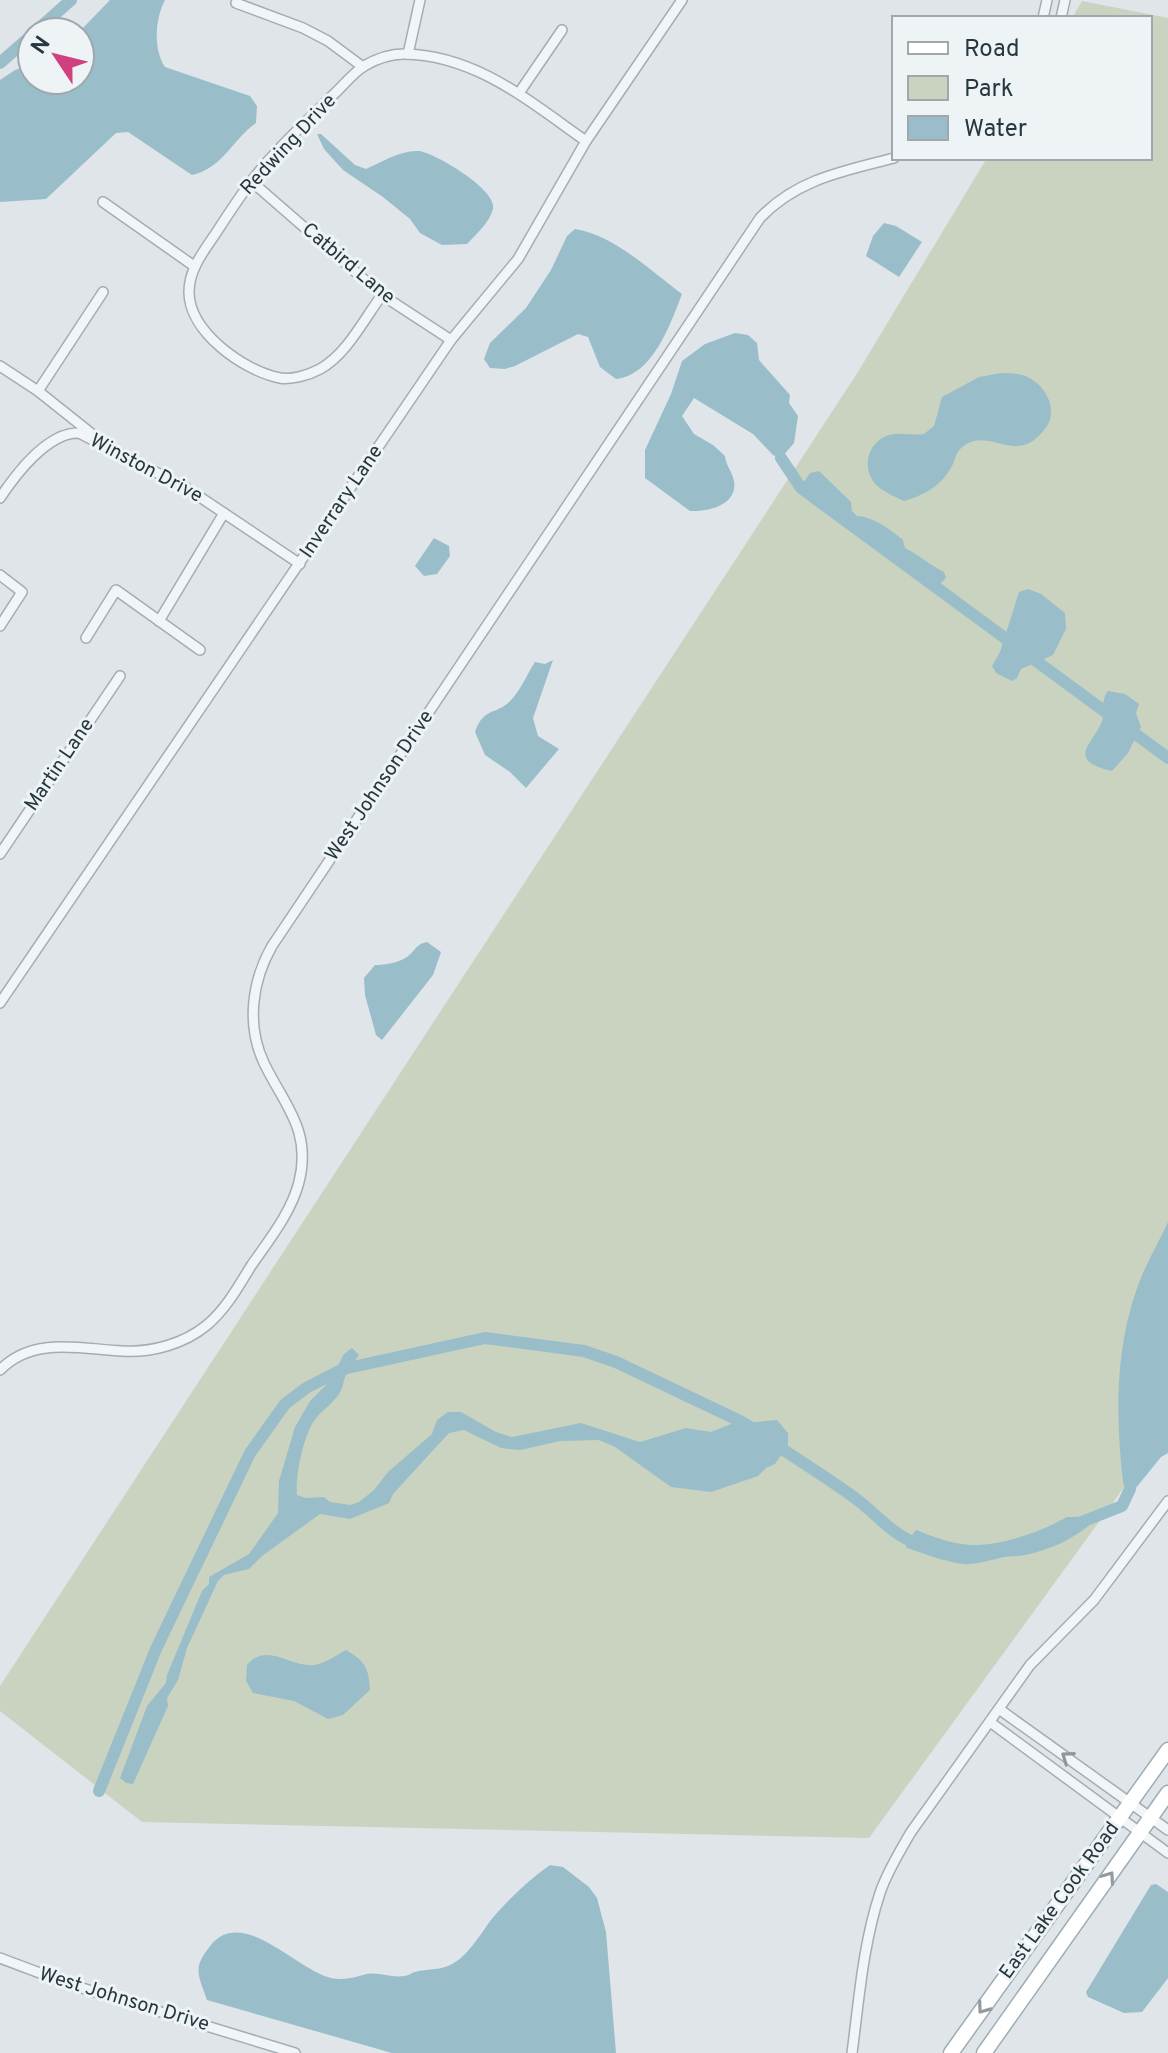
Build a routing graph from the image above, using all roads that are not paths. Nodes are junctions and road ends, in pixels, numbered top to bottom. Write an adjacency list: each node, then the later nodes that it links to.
1 (420, 0): 5 (street)
2 (682, 0): 8 (street, Inverrary Lane)
3 (236, 3): 6 (street)
4 (562, 30): 7 (street)
5 (408, 54): 6 (street, Redwing Drive); 7 (street, Redwing Drive)
6 (363, 67): 10 (street, Redwing Drive)
7 (519, 93): 8 (street, Redwing Drive)
8 (586, 141): 15 (street, Inverrary Lane)
9 (892, 159): 31 (street, West Johnson Drive)
10 (251, 181): 12 (street, Redwing Drive); 14 (street, Catbird Lane)
11 (103, 202): 12 (street)
12 (194, 266): 14 (street, Redwing Drive)
13 (103, 292): 17 (street)
14 (382, 295): 15 (street, Catbird Lane)
15 (451, 340): 21 (street, Inverrary Lane)
16 (0, 366): 17 (street)
17 (38, 391): 18 (street)
18 (112, 450): 19 (street, Winston Drive); 20 (street, Winston Drive)
19 (0, 498)
20 (224, 513): 21 (street, Winston Drive); 23 (street)
21 (300, 564): 29 (street, Inverrary Lane)
22 (0, 575): 24 (street)
23 (159, 621): 25 (street); 26 (street)
24 (0, 626)
25 (86, 638)
26 (200, 650)
27 (120, 676): 28 (street, Martin Lane)
28 (0, 854)
29 (3, 991): 30 (street, Inverrary Lane)
30 (0, 1003)
31 (0, 1370)
32 (1168, 1501): 33 (street)
33 (999, 1709): 34 (street); 37 (street, one-way to 33)
34 (990, 1722): 39 (street); 45 (street)
35 (1168, 1750): 37 (main road, East Lake Cook Road)
36 (1168, 1793): 38 (main road, East Lake Cook Road)
37 (1131, 1802): 38 (street); 39 (main road, East Lake Cook Road)
38 (1151, 1817): 40 (street); 41 (main road, East Lake Cook Road)
39 (1120, 1818): 41 (street); 46 (main road, East Lake Cook Road, one-way to 46)
40 (1168, 1830)
41 (1140, 1833): 42 (street); 47 (main road, East Lake Cook Road, one-way to 41)
42 (1168, 1853)
43 (0, 1958): 44 (street, West Johnson Drive)
44 (295, 2053)
45 (852, 2053)
46 (951, 2053)
47 (984, 2053)

